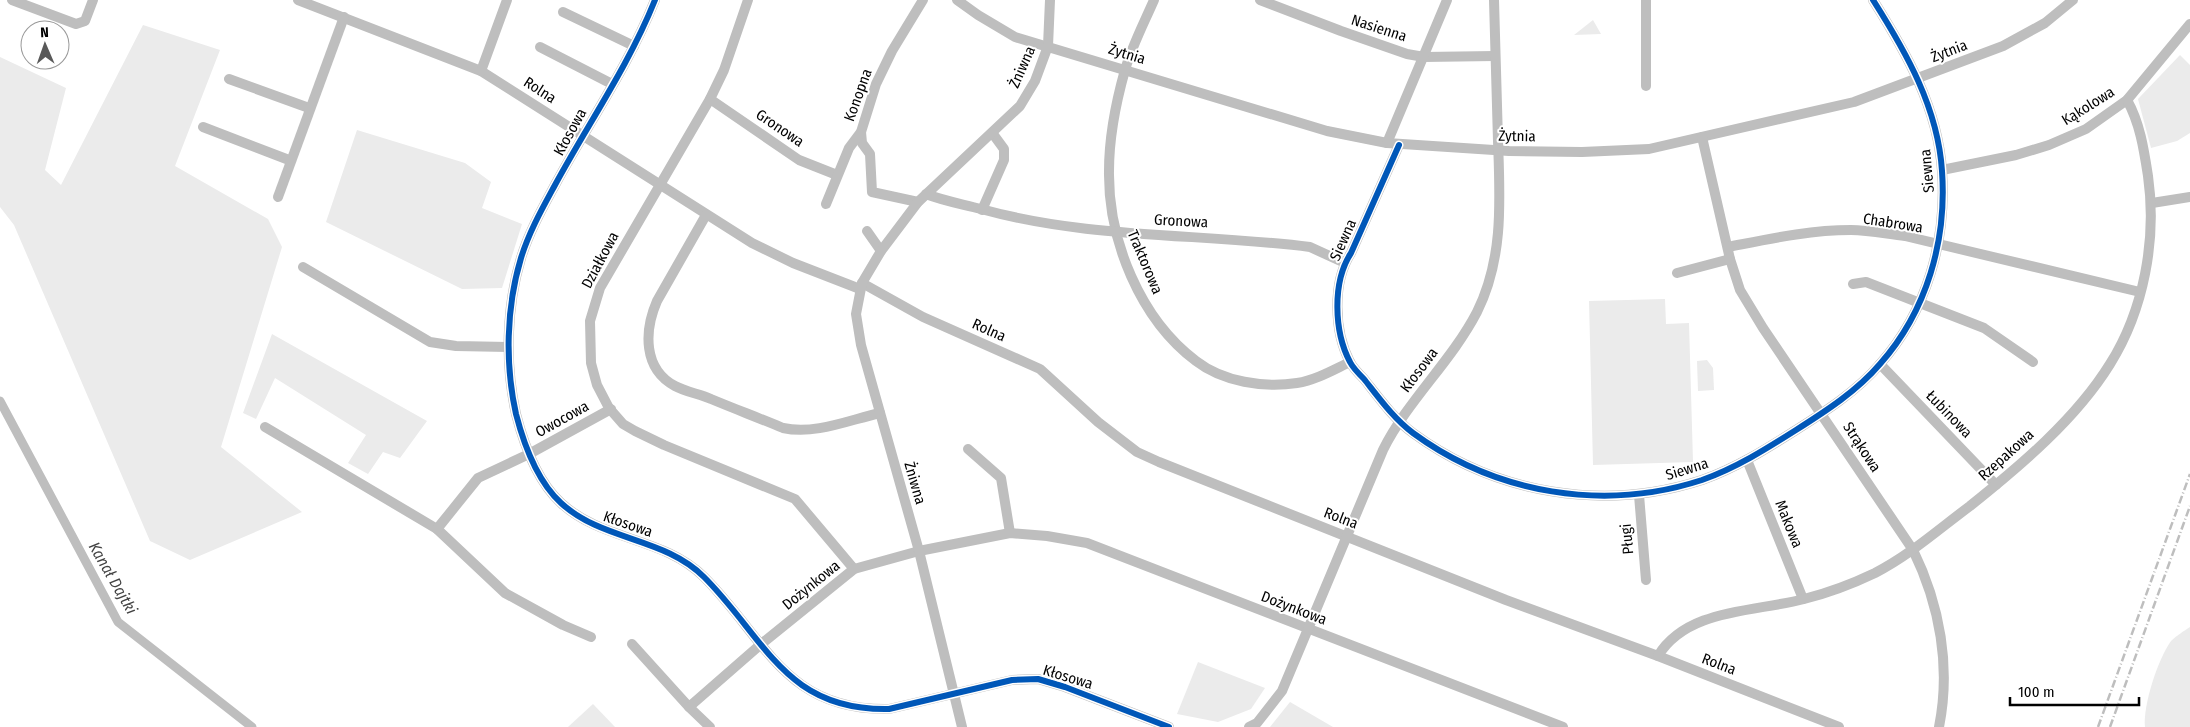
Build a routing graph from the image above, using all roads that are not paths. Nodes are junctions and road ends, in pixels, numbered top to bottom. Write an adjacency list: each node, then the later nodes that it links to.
1 (12, 0): 2 (street)
2 (93, 0)
3 (298, 0): 18 (street, Rolna)
4 (507, 0): 26 (street)
5 (653, 0): 20 (street, Kłosowa)
6 (748, 0): 31 (street, Działkowa)
7 (923, 0): 35 (street, Konopna)
8 (957, 0): 21 (street, Żytnia)
9 (1050, 0): 21 (street, Żniwna)
10 (1154, 0): 25 (street, Traktorowa)
11 (1260, 0): 24 (street, Nasienna)
12 (1447, 0): 24 (street)
13 (1494, 0): 23 (street, Kłosowa)
14 (1646, 0): 30 (street)
15 (1873, 0): 28 (street, Siewna)
16 (2072, 0): 28 (street, Żytnia)
17 (563, 12): 20 (street)
18 (344, 17): 26 (street, Rolna); 33 (street)
19 (2190, 24): 32 (street, Kąkolowa)
20 (634, 46): 29 (street, Kłosowa)
21 (1048, 46): 25 (street, Żytnia); 36 (street, Żniwna)
22 (540, 47): 29 (street)
23 (1495, 56): 24 (street, Nasienna); 41 (street, Kłosowa)
24 (1424, 57): 39 (street)
25 (1125, 69): 39 (street, Żytnia); 54 (street, Traktorowa)
26 (482, 71): 37 (street, Rolna)
27 (229, 79): 33 (street)
28 (1918, 79): 38 (street, Żytnia); 43 (street, Siewna)
29 (612, 84): 37 (street, Kłosowa)
30 (1646, 86)
31 (710, 99): 44 (street, Gronowa); 45 (street, Działkowa)
32 (2127, 100): 43 (street, Kąkolowa); 49 (street, Rzepakowa)
33 (309, 108): 42 (street)
34 (203, 127): 42 (street)
35 (861, 132): 44 (street, Konopna); 48 (street, Gronowa)
36 (993, 134): 48 (street, Żniwna); 51 (street)
37 (582, 135): 45 (street, Rolna); 66 (street, Kłosowa)
38 (1702, 137): 41 (street, Żytnia); 56 (street, Strąkowa)
39 (1387, 144): 40 (street, Żytnia)
40 (1399, 145): 41 (street, Żytnia); 59 (street, Siewna)
41 (1498, 150): 73 (street, Kłosowa)
42 (290, 160): 46 (street)
43 (1942, 170): 55 (street, Siewna)
44 (837, 175): 50 (street, Konopna)
45 (659, 185): 52 (street, Rolna); 70 (street, Działkowa)
46 (278, 197)
47 (2190, 197): 49 (street)
48 (922, 198): 51 (street, Gronowa); 57 (street, Żniwna)
49 (2152, 203): 64 (street, Rzepakowa)
50 (826, 204)
51 (982, 210): 54 (street, Gronowa)
52 (706, 215): 63 (street, Rolna); 71 (street)
53 (867, 231): 57 (street)
54 (1116, 233): 59 (street, Gronowa); 67 (street, Traktorowa)
55 (1938, 244): 56 (street, Chabrowa); 64 (street, Chabrowa); 65 (street, Siewna)
56 (1728, 247): 58 (street, Strąkowa)
57 (881, 251): 63 (street, Żniwna)
58 (1730, 259): 61 (street); 72 (street, Strąkowa)
59 (1345, 263): 67 (street, Siewna)
60 (303, 267): 66 (street)
61 (1677, 274)
62 (1853, 284): 65 (street)
63 (861, 286): 71 (street, Żniwna); 82 (street, Rolna)
64 (2140, 292): 78 (street, Rzepakowa)
65 (1919, 303): 68 (street); 69 (street, Siewna)
66 (508, 347): 76 (street, Kłosowa)
67 (1350, 362): 73 (street, Siewna)
68 (2033, 362)
69 (1880, 364): 72 (street, Siewna); 78 (street, Łubinowa)
70 (611, 409): 76 (street, Owocowa); 85 (street, Działkowa)
71 (880, 413): 84 (street, Żniwna)
72 (1822, 413): 77 (street, Siewna); 83 (street, Strąkowa)
73 (1400, 421): 79 (street, Siewna); 82 (street, Kłosowa)
74 (265, 427): 80 (street)
75 (968, 449): 81 (street)
76 (529, 454): 80 (street, Owocowa); 91 (street, Kłosowa)
77 (1747, 460): 79 (street, Siewna); 87 (street, Makowa)
78 (1996, 485): 83 (street, Rzepakowa)
79 (1639, 495): 86 (street, Pługi)
80 (437, 529): 89 (street)
81 (1010, 533): 84 (street, Dożynkowa); 88 (street, Dożynkowa)
82 (1347, 536): 88 (street, Kłosowa); 92 (street, Rolna)
83 (1913, 550): 87 (street, Rzepakowa); 101 (street, Strąkowa)
84 (919, 551): 85 (street, Dożynkowa); 93 (street, Żniwna)
85 (854, 570): 91 (street, Dożynkowa)
86 (1646, 580)
87 (1803, 599): 92 (street, Rzepakowa)
88 (1309, 630): 98 (street, Kłosowa); 99 (street, Dożynkowa)
89 (591, 637)
90 (632, 644): 94 (street)
91 (760, 645): 93 (street, Kłosowa); 94 (street, Dożynkowa)
92 (1658, 656): 100 (street, Rolna)
93 (954, 693): 96 (street, Żniwna); 97 (street, Kłosowa)
94 (689, 707): 95 (street)
95 (710, 727)
96 (962, 727)
97 (1169, 727)
98 (1249, 727)
99 (1563, 727)
100 (1839, 727)
101 (1939, 727)

